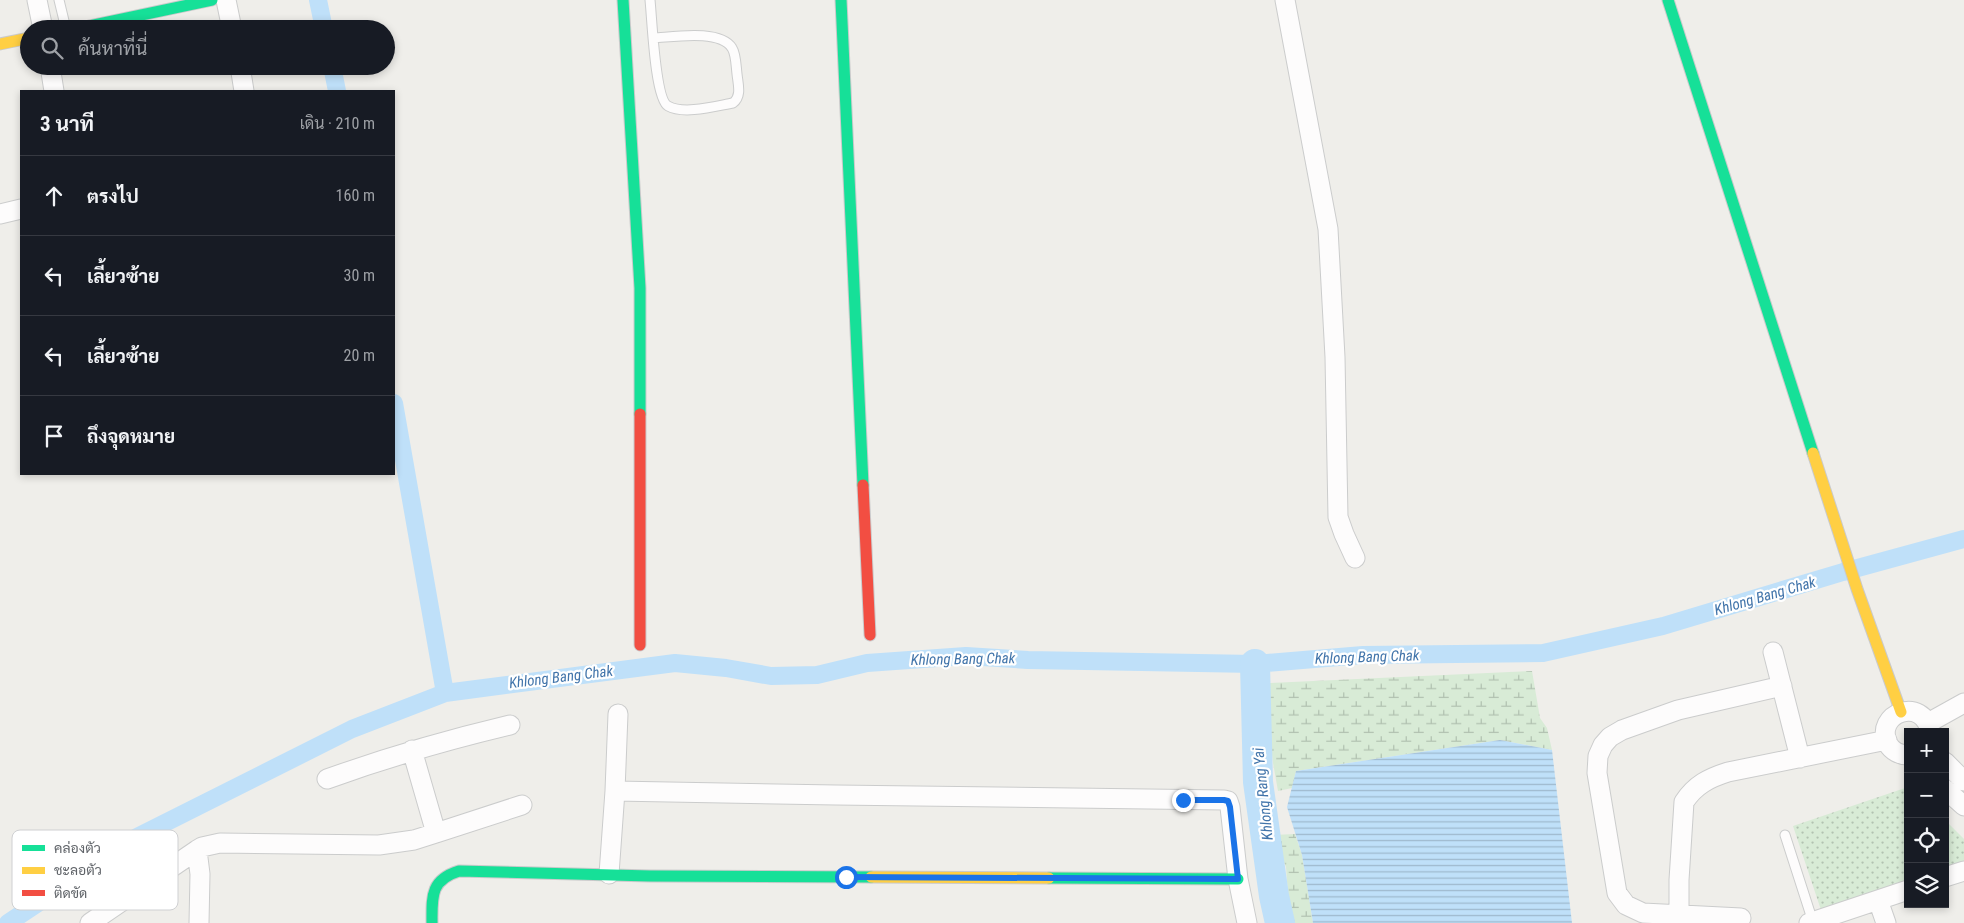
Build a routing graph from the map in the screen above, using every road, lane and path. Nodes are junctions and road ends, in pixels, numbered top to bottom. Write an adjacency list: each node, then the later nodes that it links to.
1 (37, 0): 10 (street)
2 (59, 0): 11 (lane)
3 (212, 0): 12 (street)
4 (226, 0): 13 (street)
5 (623, 0): 25 (street)
6 (650, 0): 14 (lane)
7 (841, 0): 24 (street)
8 (1285, 0): 23 (street)
9 (1668, 0): 29 (street)
10 (41, 20)
11 (64, 20)
12 (118, 20)
13 (230, 20)
14 (654, 38): 14 (lane)
15 (20, 40): 16 (street)
16 (0, 44)
17 (51, 75): 19 (street)
18 (241, 75): 20 (street)
19 (54, 90)
20 (244, 90)
21 (20, 210): 22 (street)
22 (0, 214)
23 (1355, 558)
24 (870, 635)
25 (640, 646)
26 (1773, 652): 27 (street)
27 (1782, 686): 36 (street); 55 (street)
28 (1964, 704): 32 (street)
29 (1901, 712): 32 (street); 33 (street)
30 (618, 714): 40 (street)
31 (510, 725): 34 (street)
32 (1929, 727)
33 (1887, 740): 35 (street); 36 (street)
34 (412, 750): 38 (street); 44 (street)
35 (1904, 754)
36 (1800, 758): 55 (street)
37 (1949, 766): 39 (street)
38 (327, 779)
39 (1964, 781)
40 (615, 791): 49 (street); 51 (street)
41 (1949, 793): 43 (street)
42 (522, 805): 44 (street)
43 (1964, 806)
44 (436, 833): 46 (street)
45 (1785, 835): 57 (lane)
46 (197, 850): 47 (street); 59 (street)
47 (178, 863)
48 (1964, 871): 50 (street)
49 (609, 874): 51 (street); 60 (street)
50 (1949, 876)
51 (1238, 879): 61 (street)
52 (1904, 891): 53 (street)
53 (1878, 900): 57 (street); 62 (street)
54 (109, 910): 58 (street)
55 (1679, 918): 56 (street)
56 (1741, 918)
57 (1811, 922)
58 (90, 923)
59 (199, 923)
60 (432, 923)
61 (1247, 923)
62 (1886, 923)

